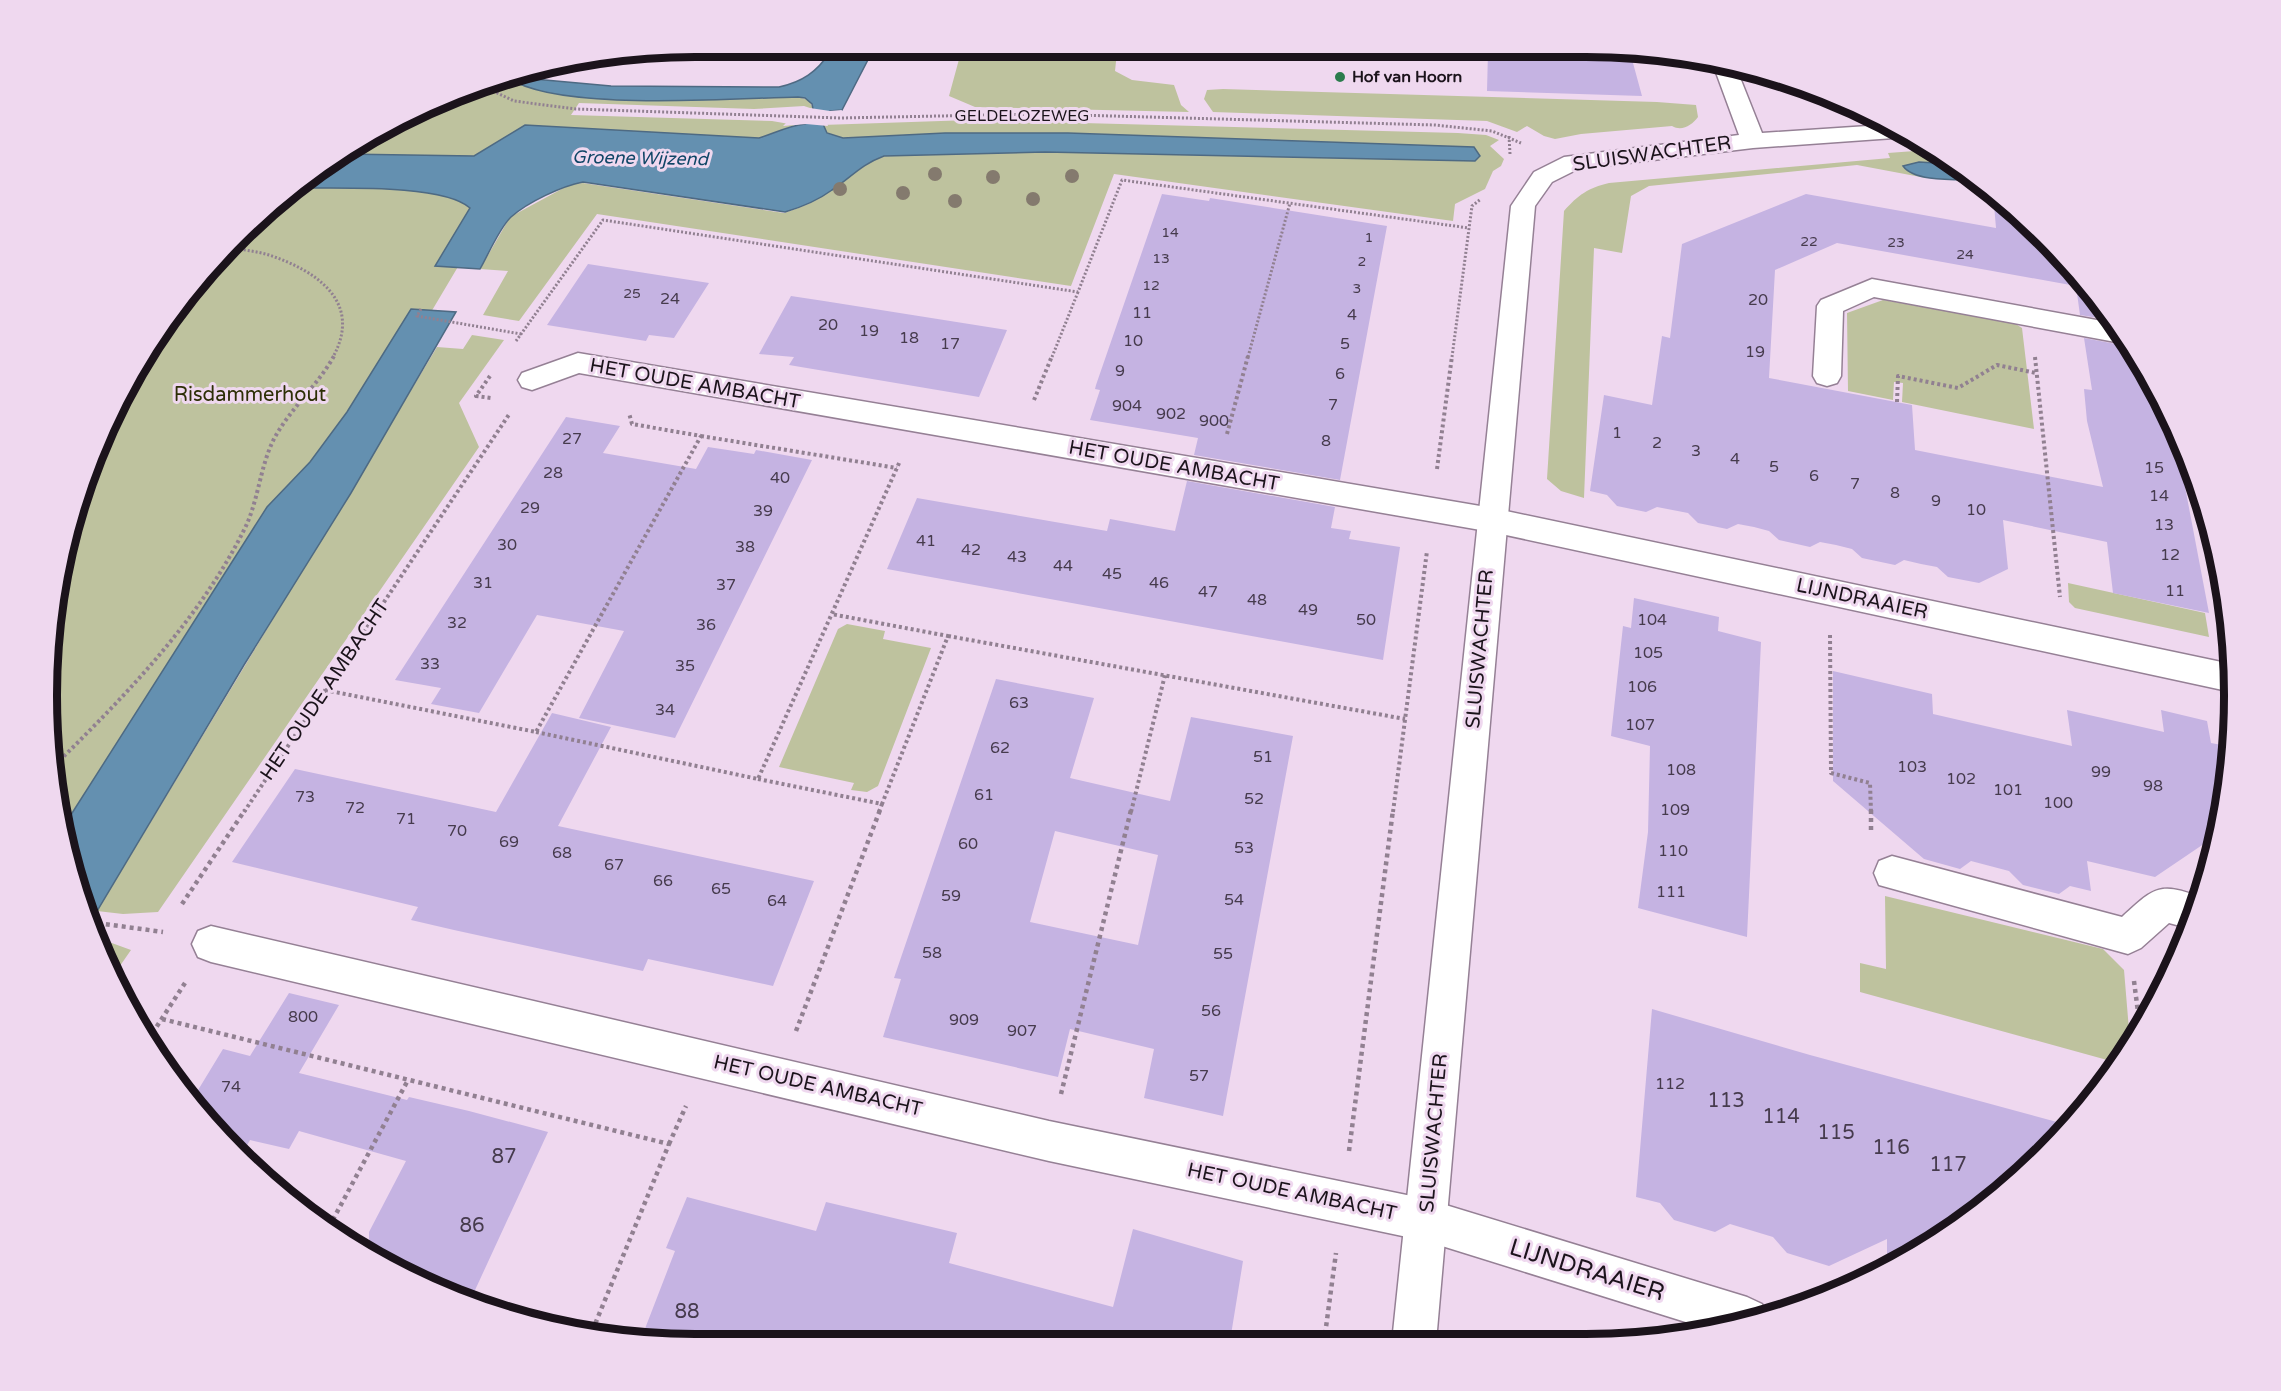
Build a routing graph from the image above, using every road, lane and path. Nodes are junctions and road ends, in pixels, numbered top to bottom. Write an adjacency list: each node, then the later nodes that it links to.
1 (1727, 73): 5 (street)
2 (493, 90): 4 (path, GELDELOZEWEG)
3 (1884, 132): 5 (street)
4 (1509, 136): 6 (path); 7 (path, GELDELOZEWEG)
5 (1753, 141): 7 (street, SLUISWACHTER)
6 (1513, 159)
7 (1555, 170): 26 (street, SLUISWACHTER)
8 (1491, 193): 25 (path)
9 (1290, 203): 24 (path)
10 (239, 249): 35 (path)
11 (1078, 292): 22 (path)
12 (421, 309): 15 (path)
13 (2031, 317): 14 (street); 16 (path); 17 (street)
14 (2110, 332)
15 (521, 334)
16 (2036, 373): 19 (path); 30 (path)
17 (1827, 376)
18 (532, 380): 20 (street, HET OUDE AMBACHT); 40 (path, HET OUDE AMBACHT)
19 (1897, 402)
20 (917, 422): 22 (street, HET OUDE AMBACHT); 23 (path)
21 (701, 436): 23 (path)
22 (1019, 439): 24 (street, HET OUDE AMBACHT)
23 (897, 468): 28 (path)
24 (1217, 473): 25 (street, HET OUDE AMBACHT)
25 (1432, 510): 26 (street, HET OUDE AMBACHT); 33 (path)
26 (1492, 520): 27 (street, LIJNDRAAIER); 52 (street, SLUISWACHTER)
27 (1830, 592): 30 (street, LIJNDRAAIER); 38 (path)
28 (831, 614): 29 (path); 36 (path)
29 (948, 636): 31 (path); 37 (path)
30 (2065, 643): 32 (street, LIJNDRAAIER)
31 (1166, 675): 33 (path); 49 (path)
32 (2224, 676)
33 (1405, 719): 50 (path)
34 (536, 732): 36 (path)
35 (60, 760)
36 (758, 779): 37 (path)
37 (882, 804): 47 (path)
38 (1892, 873): 39 (street)
39 (2187, 910)
40 (176, 913)
41 (170, 922): 43 (path)
42 (100, 923): 43 (path)
43 (163, 932): 44 (path)
44 (211, 944): 45 (path); 47 (street, HET OUDE AMBACHT)
45 (162, 1019): 46 (path); 48 (path)
46 (154, 1032)
47 (778, 1077): 49 (street, HET OUDE AMBACHT)
48 (408, 1080): 51 (path); 54 (path)
49 (1049, 1140): 50 (street, HET OUDE AMBACHT)
50 (1343, 1203): 52 (street, HET OUDE AMBACHT); 55 (path)
51 (333, 1220)
52 (1426, 1220): 53 (street, LIJNDRAAIER); 56 (street, SLUISWACHTER)
53 (1736, 1316)
54 (594, 1326)
55 (1325, 1334)
56 (1415, 1334)

